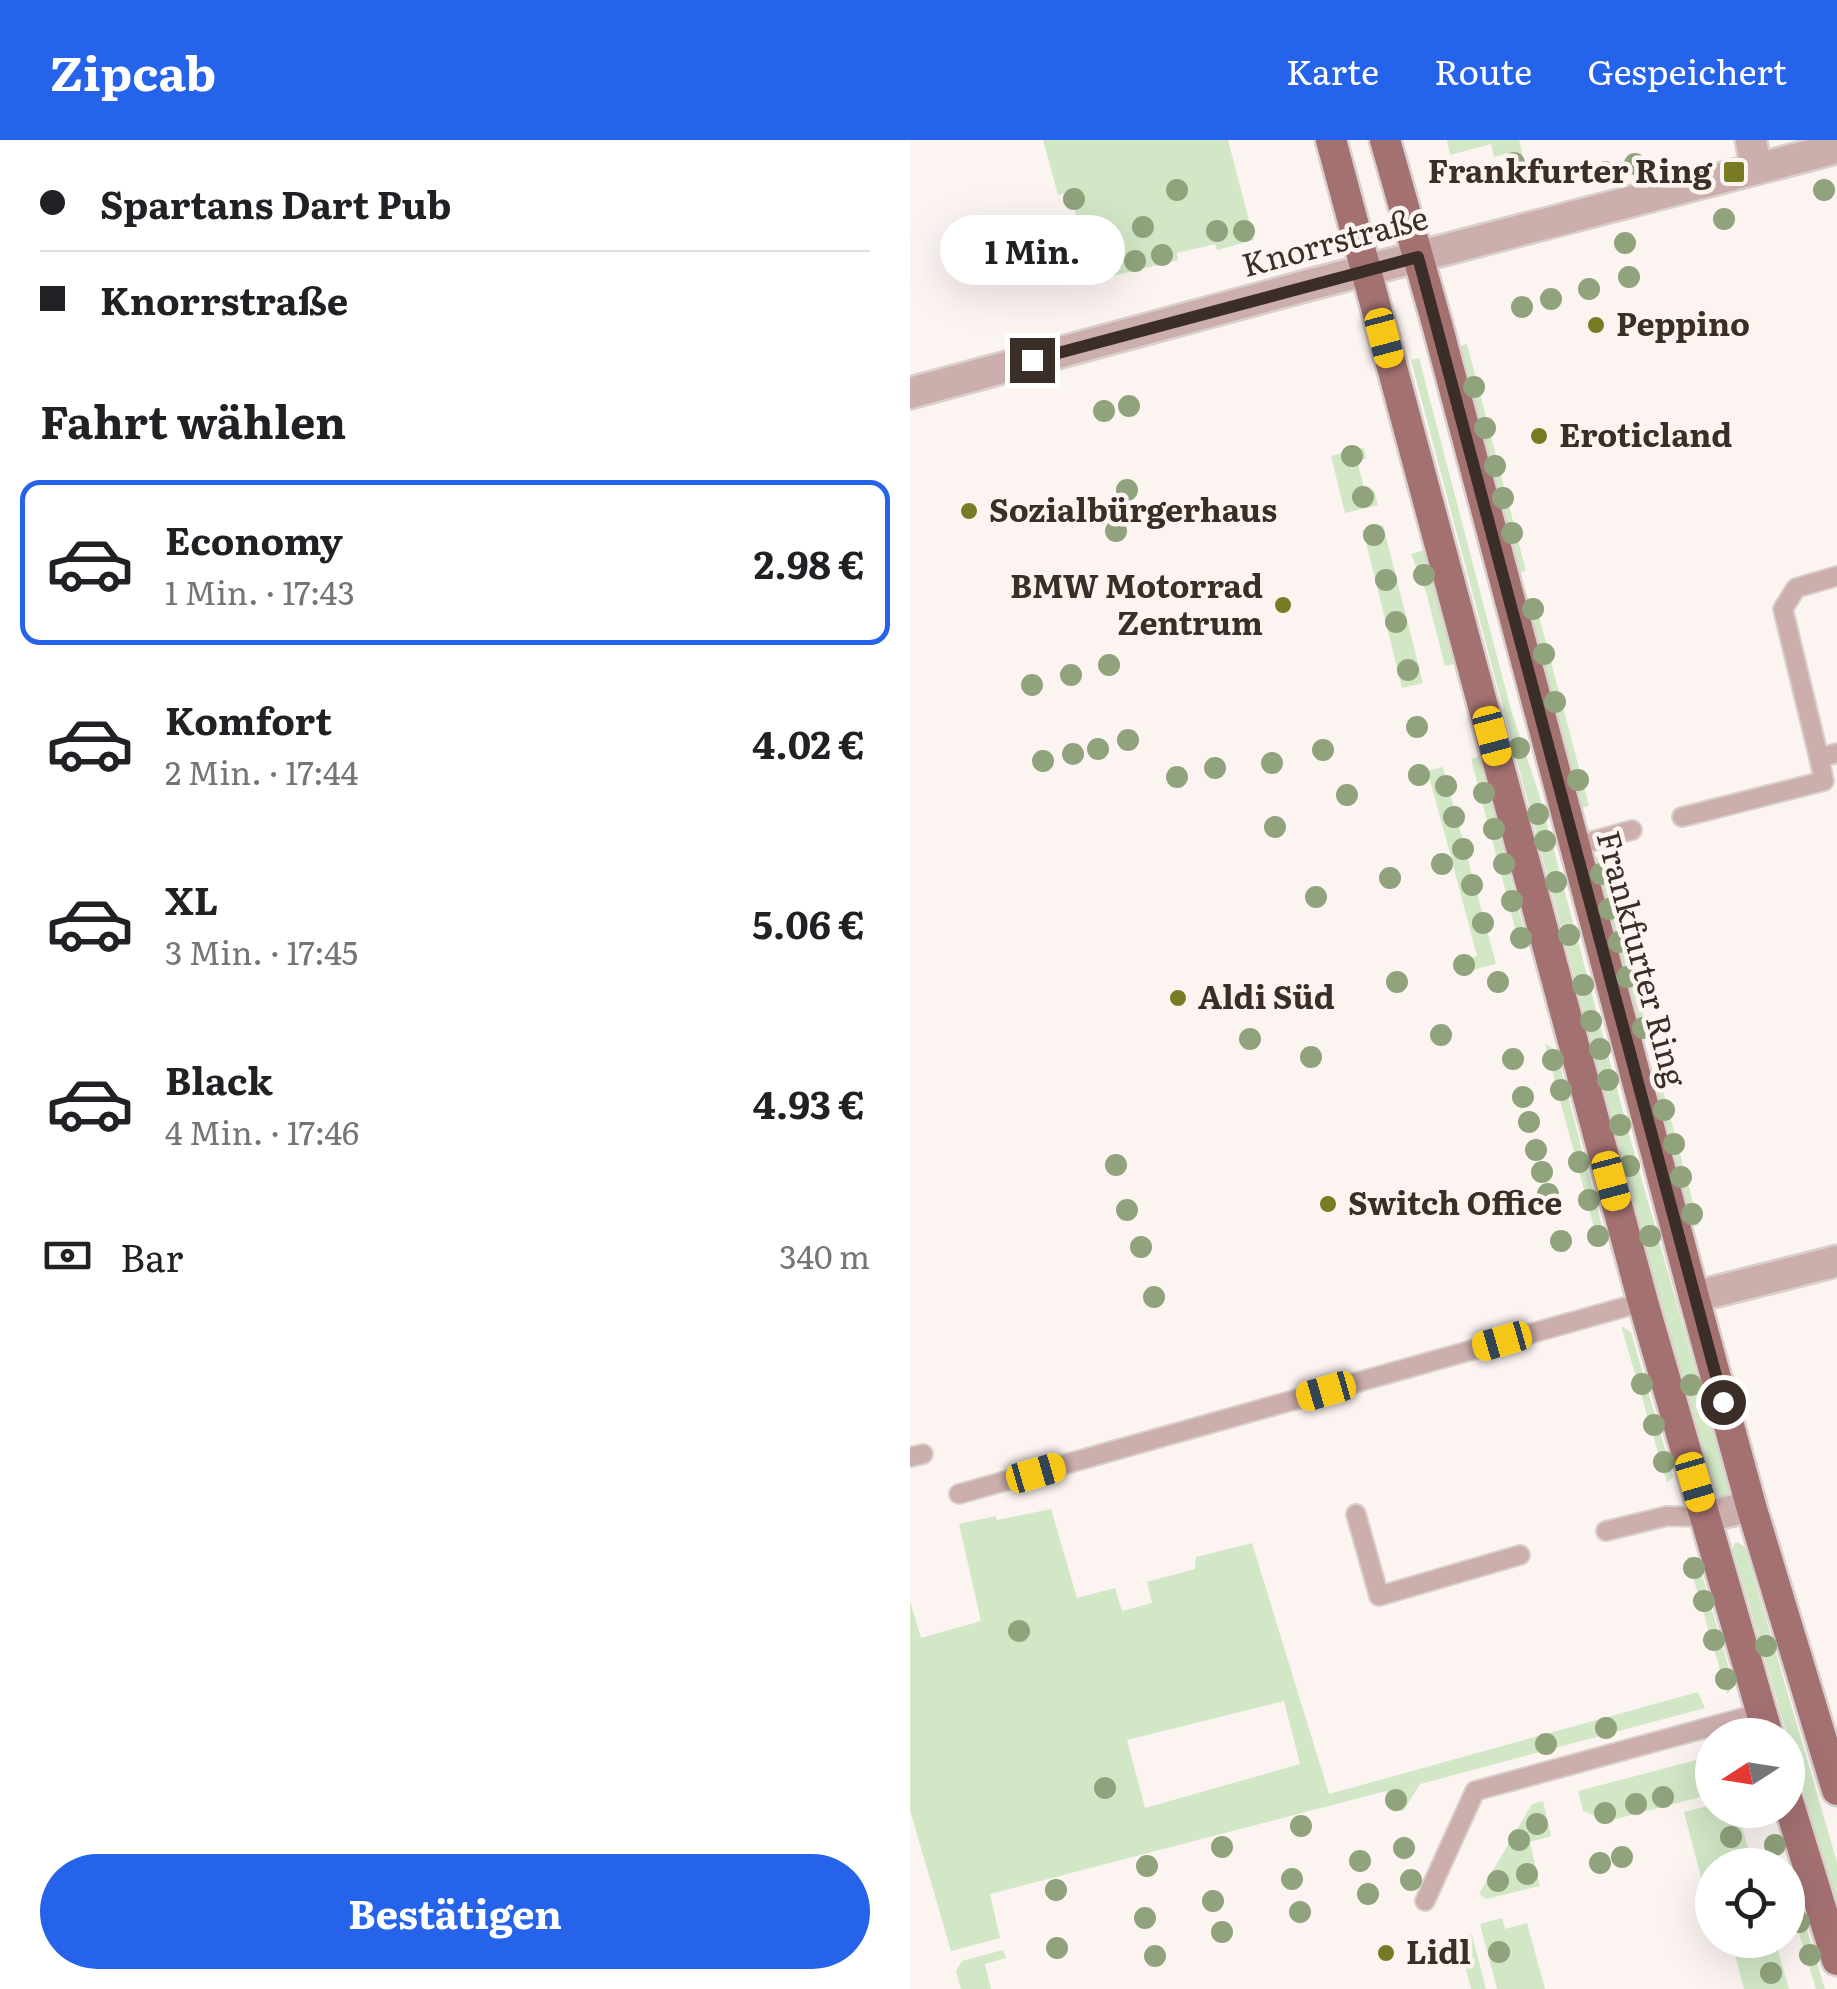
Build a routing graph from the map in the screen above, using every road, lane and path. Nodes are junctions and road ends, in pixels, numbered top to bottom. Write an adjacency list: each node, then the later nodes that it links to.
1 (1331, 140): 6 (main road)
2 (1386, 140): 5 (main road, Frankfurter Ring)
3 (1837, 148): 4 (street, Knorrstraße)
4 (1754, 154): 5 (street, Knorrstraße)
5 (1418, 257): 6 (street, Knorrstraße); 12 (main road, Frankfurter Ring)
6 (1364, 270): 7 (street, Knorrstraße); 15 (main road)
7 (910, 393)
8 (1837, 576): 9 (lane)
9 (1828, 755): 10 (lane)
10 (1682, 817)
11 (1632, 830): 12 (lane)
12 (1575, 846): 14 (main road, Frankfurter Ring)
13 (1837, 1261): 14 (street)
14 (1694, 1297): 17 (main road, Frankfurter Ring)
15 (1643, 1302): 16 (lane); 19 (main road)
16 (959, 1494)
17 (1752, 1506): 19 (street); 24 (main road, Frankfurter Ring)
18 (1356, 1514): 21 (lane)
19 (1706, 1517): 20 (lane); 22 (main road)
20 (1606, 1531)
21 (1520, 1555)
22 (1762, 1718)
23 (1695, 1740): 26 (lane)
24 (1837, 1790)
25 (1796, 1828): 27 (main road)
26 (1425, 1901)
27 (1837, 1960)

